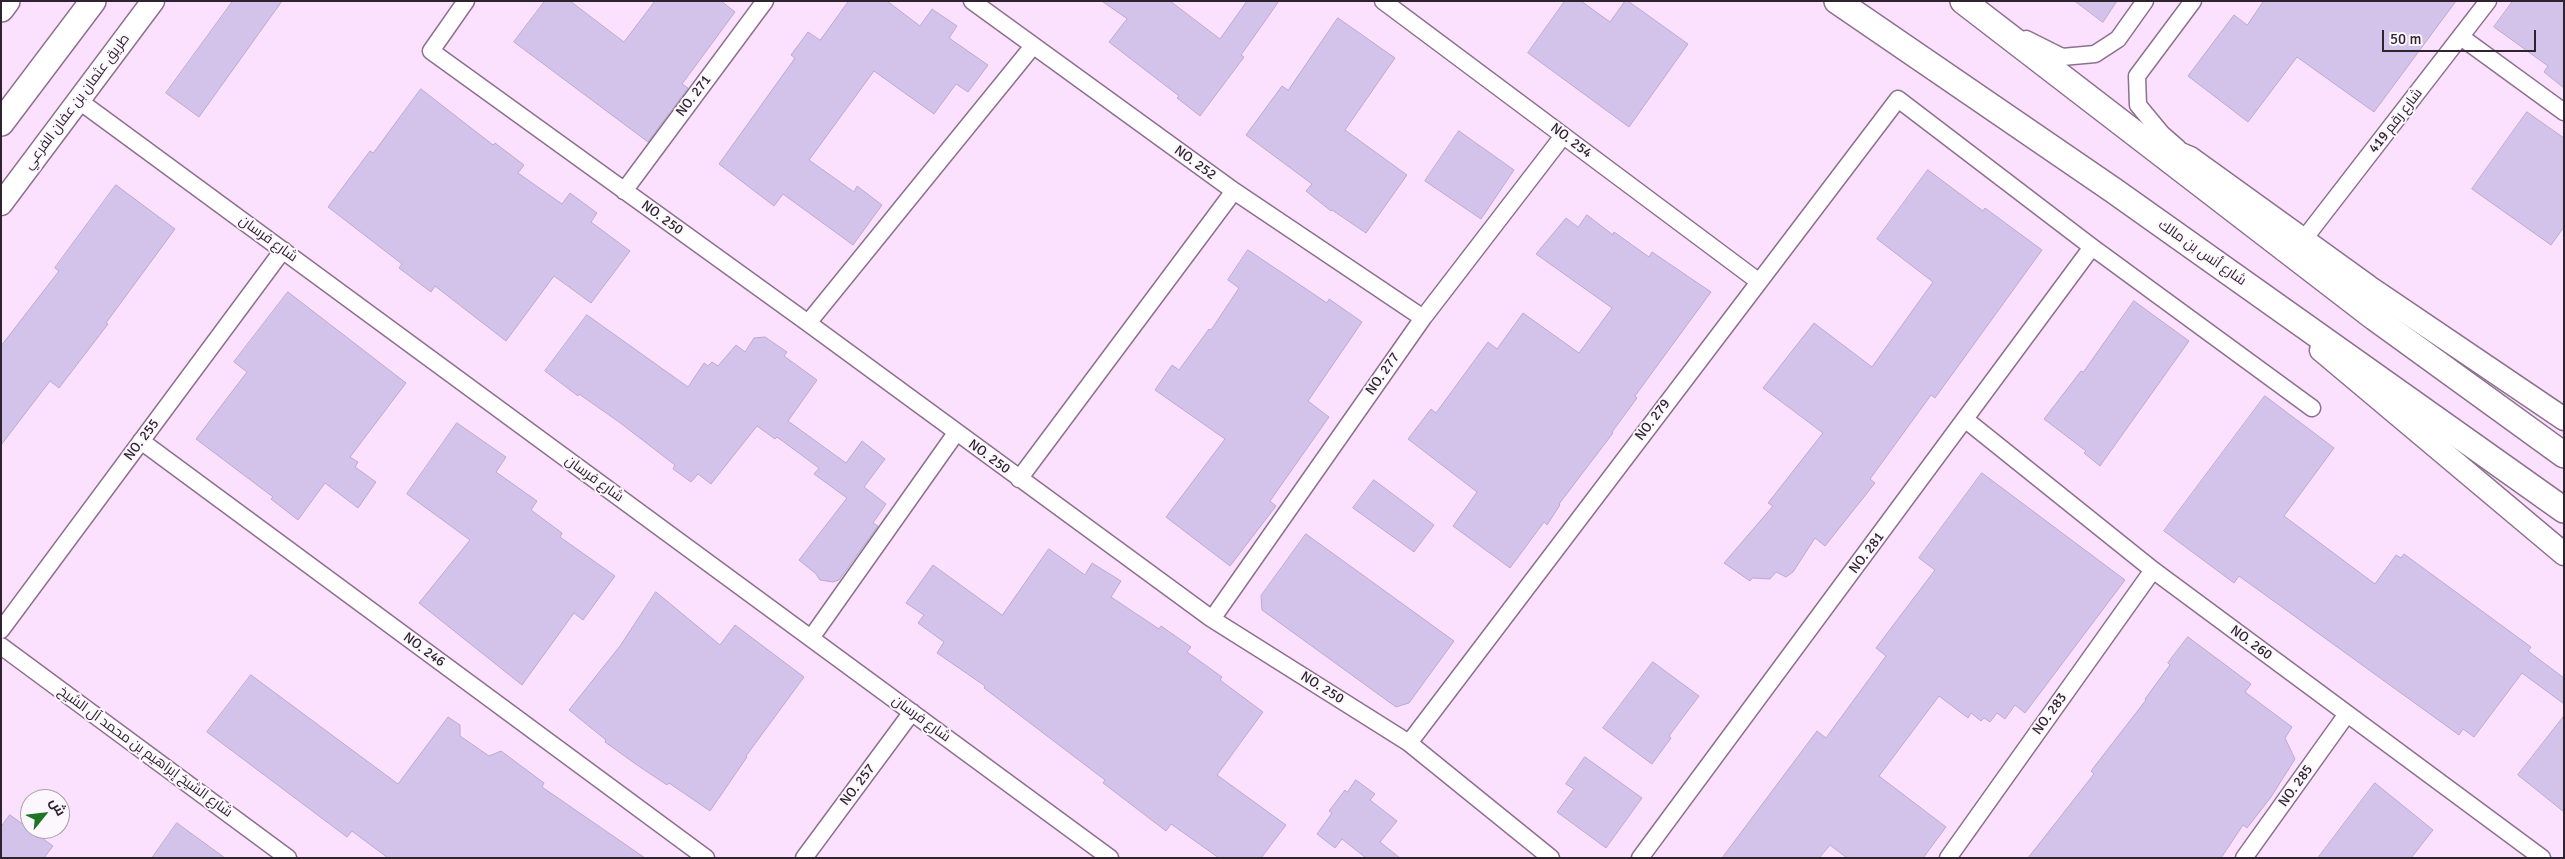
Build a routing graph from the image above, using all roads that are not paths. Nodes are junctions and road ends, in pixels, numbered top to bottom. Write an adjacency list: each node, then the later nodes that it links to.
1 (7, 1): 13 (main road)
2 (93, 1): 19 (main road)
3 (153, 1): 17 (main road, طريق عثمان بن عفان الفرعي)
4 (466, 1): 23 (street, NO. 250)
5 (765, 1): 23 (street, NO. 271)
6 (972, 1): 16 (street, NO. 252)
7 (1383, 1): 20 (street, NO. 254)
8 (1837, 1): 29 (main road, شارع أنس بن مالك)
9 (1963, 1): 14 (main road)
10 (2145, 1): 14 (street)
11 (2193, 1): 22 (street)
12 (2488, 1): 15 (street, شارع رقم 419)
13 (1, 9)
14 (1986, 19): 21 (main road)
15 (2461, 38): 18 (street); 26 (street, شارع رقم 419)
16 (1033, 46): 24 (street, NO. 252); 32 (street)
17 (78, 100): 25 (main road, طريق عثمان بن عفان الفرعي); 28 (street, شارع فرسان)
18 (2564, 112)
19 (1, 123)
20 (1563, 136): 30 (street, NO. 254); 31 (street, NO. 277)
21 (2138, 137): 22 (main road); 38 (main road)
22 (2190, 158): 26 (main road)
23 (624, 190): 32 (street, NO. 250)
24 (1234, 191): 31 (street, NO. 252); 39 (street)
25 (1, 204)
26 (2304, 239): 34 (main road)
27 (2092, 247): 30 (street, NO. 279); 33 (street); 35 (street, NO. 281)
28 (283, 250): 37 (street, NO. 255); 45 (street, شارع فرسان)
29 (2230, 274): 40 (main road, شارع أنس بن مالك); 41 (main road)
30 (1758, 281): 49 (street, NO. 279)
31 (1423, 318): 43 (street, NO. 277)
32 (808, 323): 36 (street, NO. 250)
33 (2312, 408)
34 (2564, 419)
35 (1966, 420): 42 (street, NO. 260); 55 (street, NO. 281)
36 (956, 434): 39 (street, NO. 250); 45 (street)
37 (141, 441): 44 (street, NO. 255); 51 (street, NO. 246)
38 (2564, 455)
39 (1019, 479): 43 (street, NO. 250)
40 (2564, 510)
41 (2564, 554)
42 (2153, 570): 48 (street, NO. 260); 56 (street, NO. 283)
43 (1212, 619): 49 (street, NO. 250)
44 (1, 630)
45 (810, 638): 47 (street, شارع فرسان)
46 (1, 646): 50 (street, شارع الشيخ إبراهيم بن محمد آل الشيخ)
47 (912, 712): 52 (street, NO. 257); 53 (street, شارع فرسان)
48 (2347, 714): 57 (street, NO. 285); 58 (street, NO. 260)
49 (1409, 743): 54 (street, NO. 250)
50 (288, 858)
51 (706, 858)
52 (804, 858)
53 (1110, 858)
54 (1551, 858)
55 (1640, 858)
56 (1948, 858)
57 (2244, 858)
58 (2542, 858)

